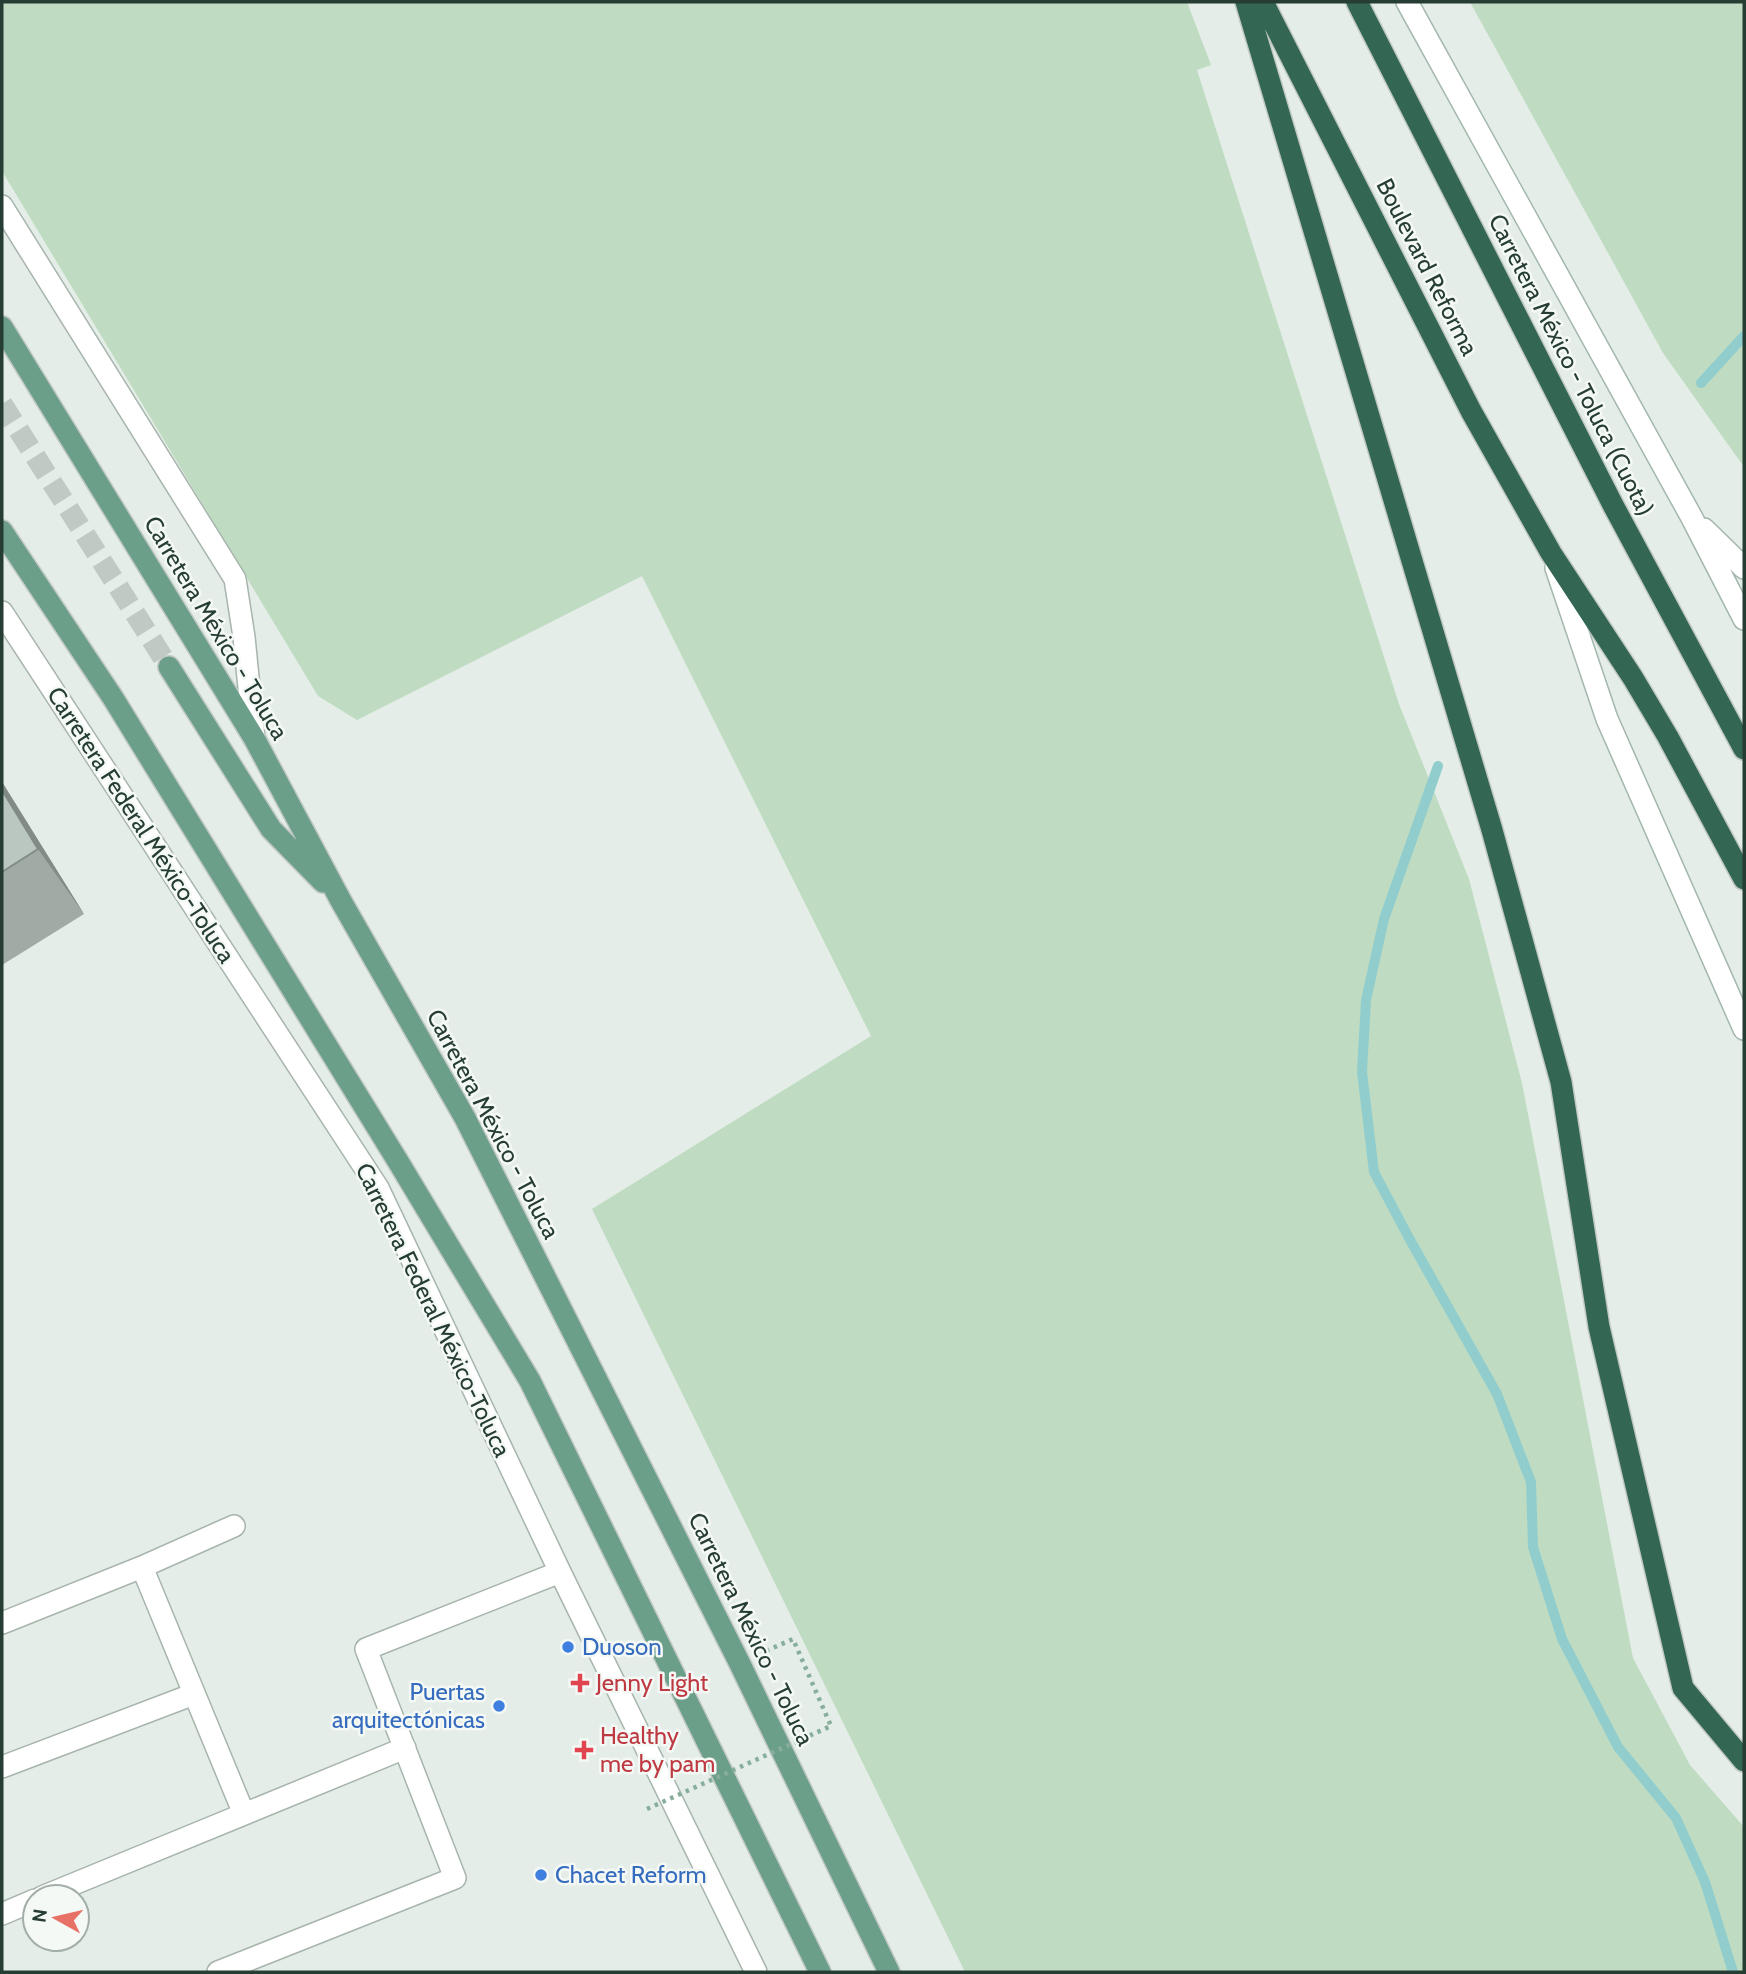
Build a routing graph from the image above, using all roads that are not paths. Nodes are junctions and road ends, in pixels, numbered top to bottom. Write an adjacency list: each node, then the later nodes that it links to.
1 (1246, 2): 25 (highway)
2 (1264, 2): 9 (highway, Boulevard Reforma)
3 (1357, 2): 15 (highway, Carretera México - Toluca (Cuota))
4 (1407, 2): 7 (street)
5 (2, 206): 14 (street)
6 (2, 327): 14 (main road, Carretera México - Toluca)
7 (1692, 518): 10 (street); 12 (street)
8 (2, 531): 33 (main road)
9 (1551, 553): 16 (highway); 18 (street)
10 (1744, 568)
11 (2, 612): 21 (street, Carretera Federal México-Toluca)
12 (1744, 619)
13 (169, 667): 17 (main road)
14 (254, 738): 17 (main road, Carretera México - Toluca)
15 (1744, 749)
16 (1744, 879)
17 (341, 901): 34 (main road, Carretera México - Toluca)
18 (1744, 1029)
19 (234, 1526): 20 (street)
20 (142, 1566): 22 (street); 23 (street)
21 (560, 1572): 24 (street); 32 (street, Carretera Federal México-Toluca)
22 (2, 1623)
23 (194, 1694): 26 (street); 27 (street)
24 (405, 1748): 27 (street); 31 (street)
25 (1744, 1761)
26 (2, 1766)
27 (244, 1814): 28 (street)
28 (77, 1883)
29 (21, 1906): 30 (street)
30 (2, 1914)
31 (218, 1972)
32 (756, 1972)
33 (820, 1972)
34 (889, 1972)

